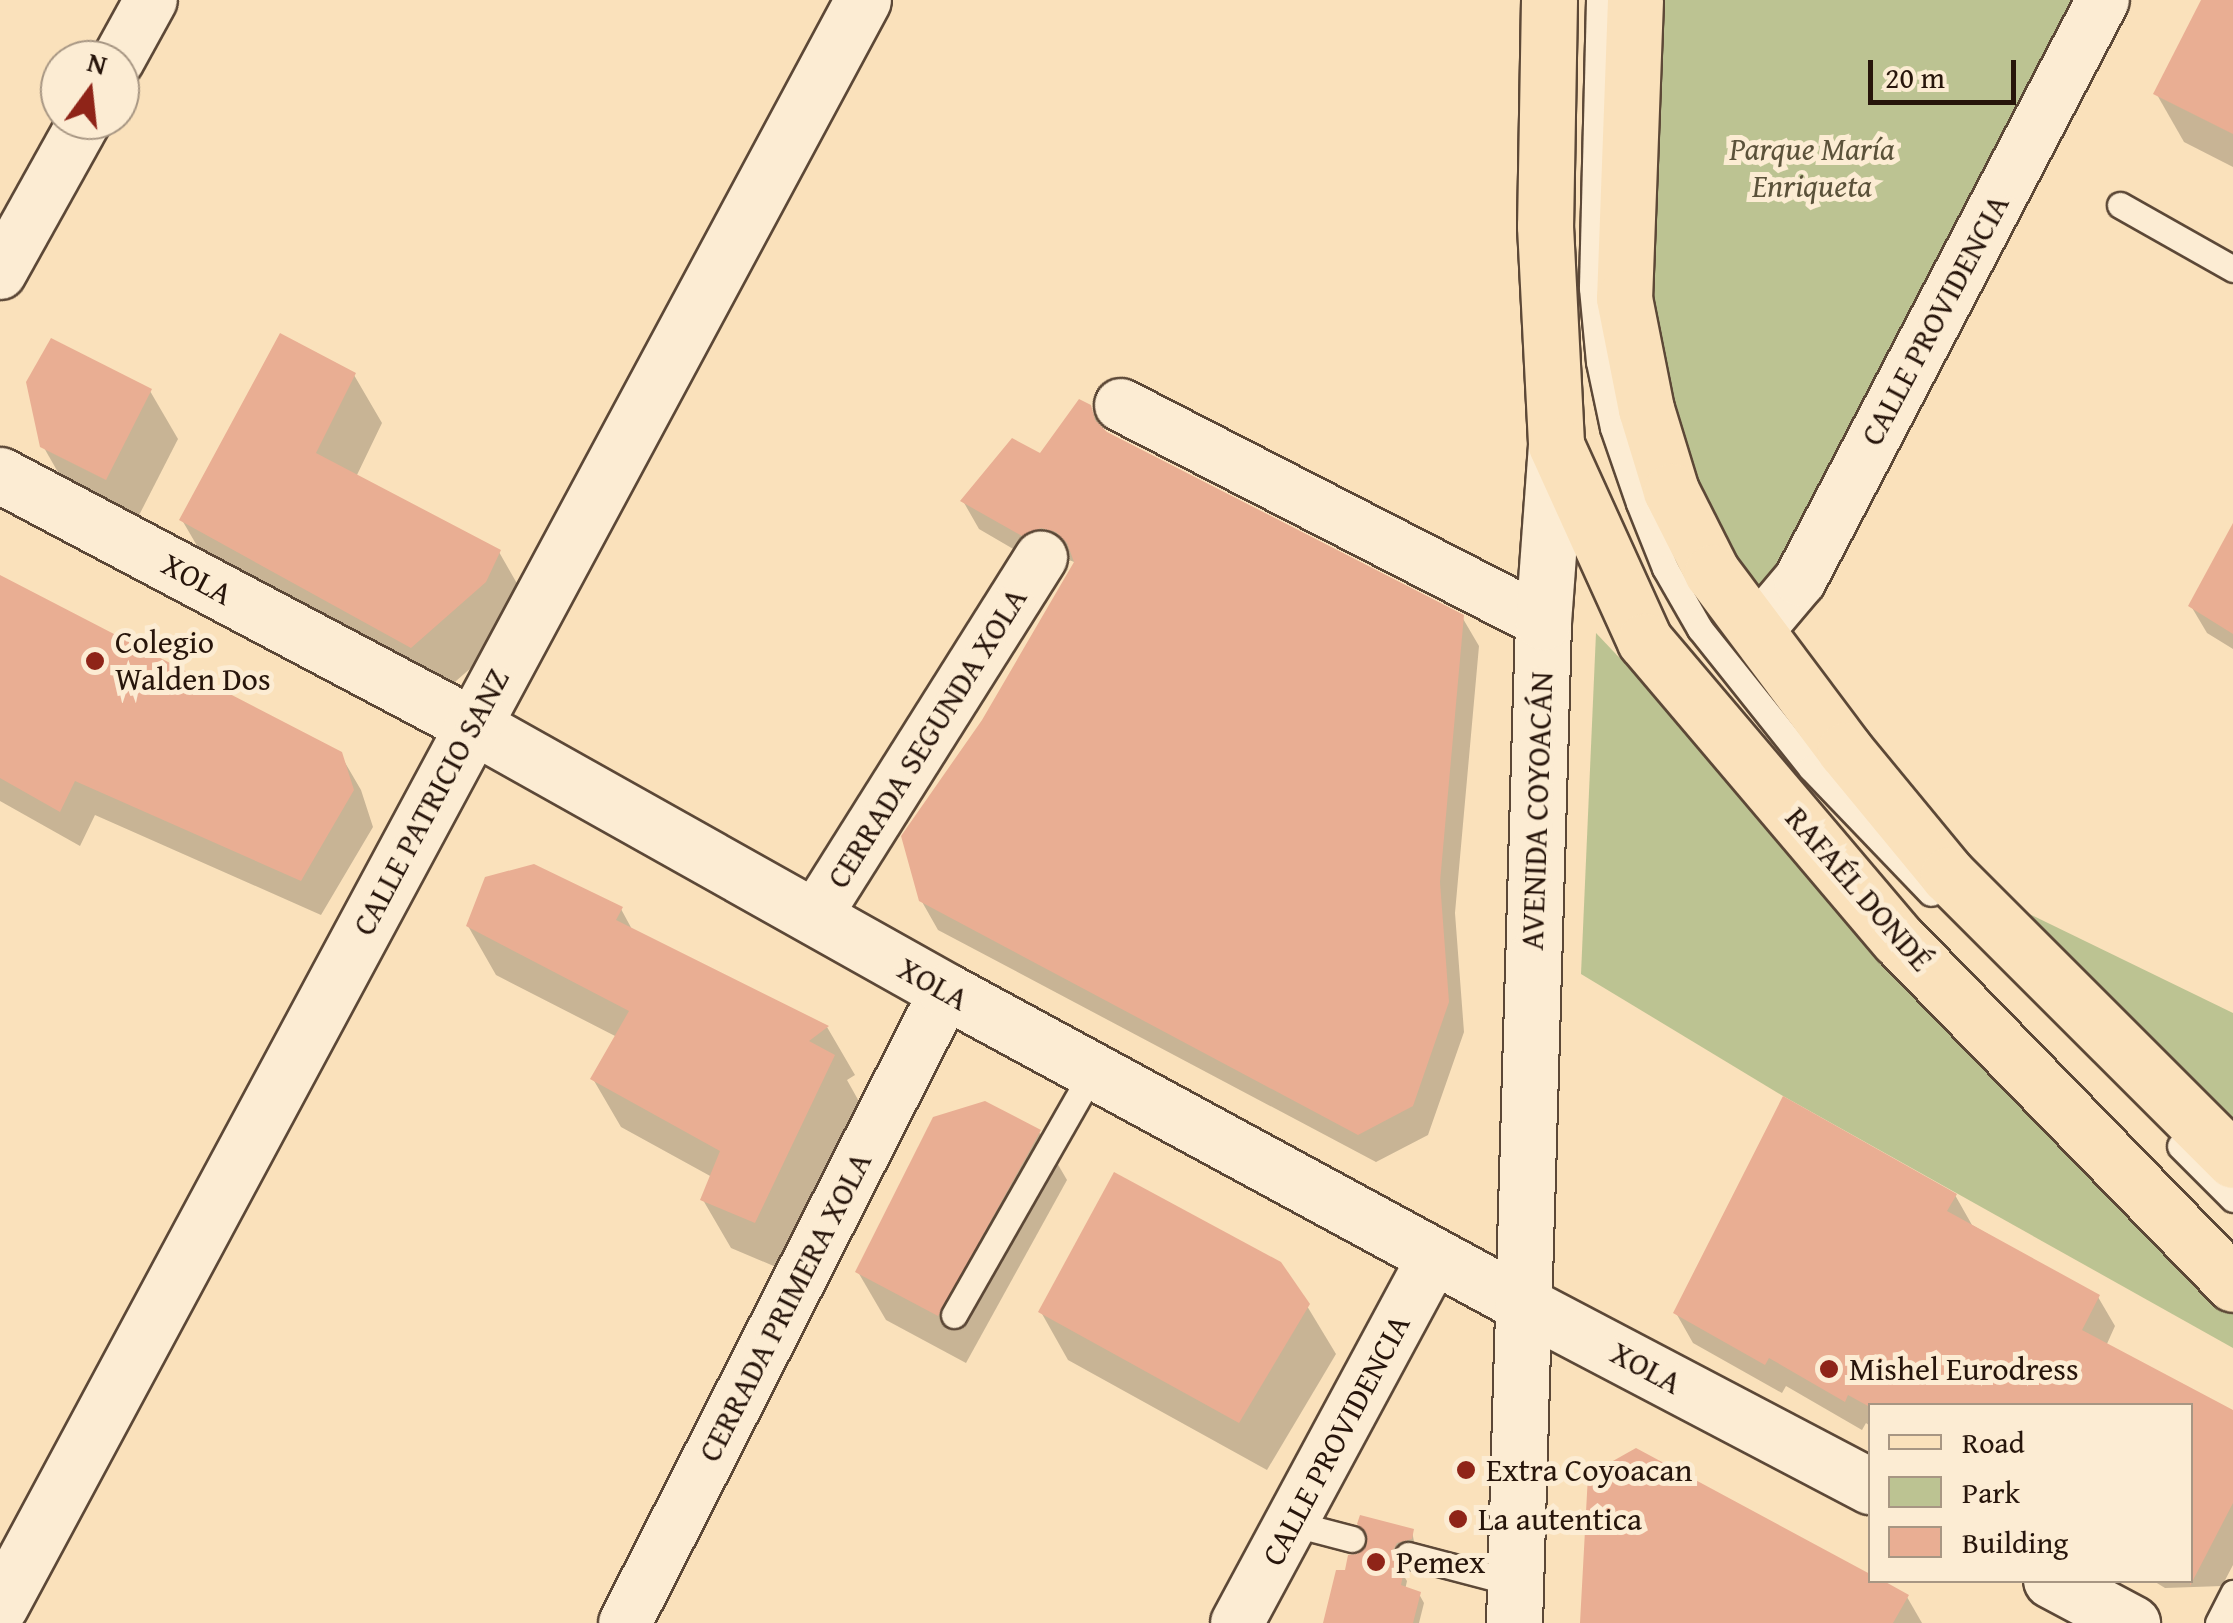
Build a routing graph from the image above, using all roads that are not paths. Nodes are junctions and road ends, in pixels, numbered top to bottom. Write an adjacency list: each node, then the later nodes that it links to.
1 (151, 0): 7 (street)
2 (863, 0): 18 (street, CALLE PATRICIO SANZ)
3 (1548, 0): 13 (main road, AVENIDA COYOACÁN)
4 (1599, 0): 21 (lane)
5 (1635, 0): 17 (main road)
6 (2103, 0): 17 (street, CALLE PROVIDENCIA)
7 (129, 40)
8 (74, 140): 11 (street)
9 (2120, 204): 10 (lane)
10 (2233, 268)
11 (0, 274)
12 (1121, 404): 16 (street)
13 (1556, 445): 16 (street, AVENIDA COYOACÁN); 27 (main road, RAFAÉL DONDÉ)
14 (0, 475): 18 (street, XOLA)
15 (1041, 558): 19 (street, CERRADA SEGUNDA XOLA)
16 (1543, 622): 28 (street, AVENIDA COYOACÁN)
17 (1756, 632): 24 (main road)
18 (472, 725): 19 (street, XOLA); 37 (street, CALLE PATRICIO SANZ)
19 (814, 918): 20 (street, XOLA)
20 (946, 991): 22 (street, XOLA); 38 (street, CERRADA PRIMERA XOLA)
21 (2053, 1017)
22 (1093, 1071): 26 (street, XOLA); 29 (lane)
23 (2164, 1129): 25 (lane)
24 (2233, 1160)
25 (2233, 1199)
26 (1436, 1256): 28 (street, XOLA); 31 (street, CALLE PROVIDENCIA)
27 (2233, 1284)
28 (1523, 1304): 30 (street, XOLA); 36 (street, AVENIDA COYOACÁN)
29 (954, 1315)
30 (1868, 1485)
31 (1292, 1523): 32 (lane); 39 (street, CALLE PROVIDENCIA)
32 (1352, 1540)
33 (1408, 1554): 36 (lane)
34 (2057, 1583): 40 (street)
35 (2233, 1593): 41 (lane)
36 (1514, 1603)
37 (0, 1606)
38 (625, 1623)
39 (1237, 1623)
40 (2132, 1623)
41 (2218, 1623)

